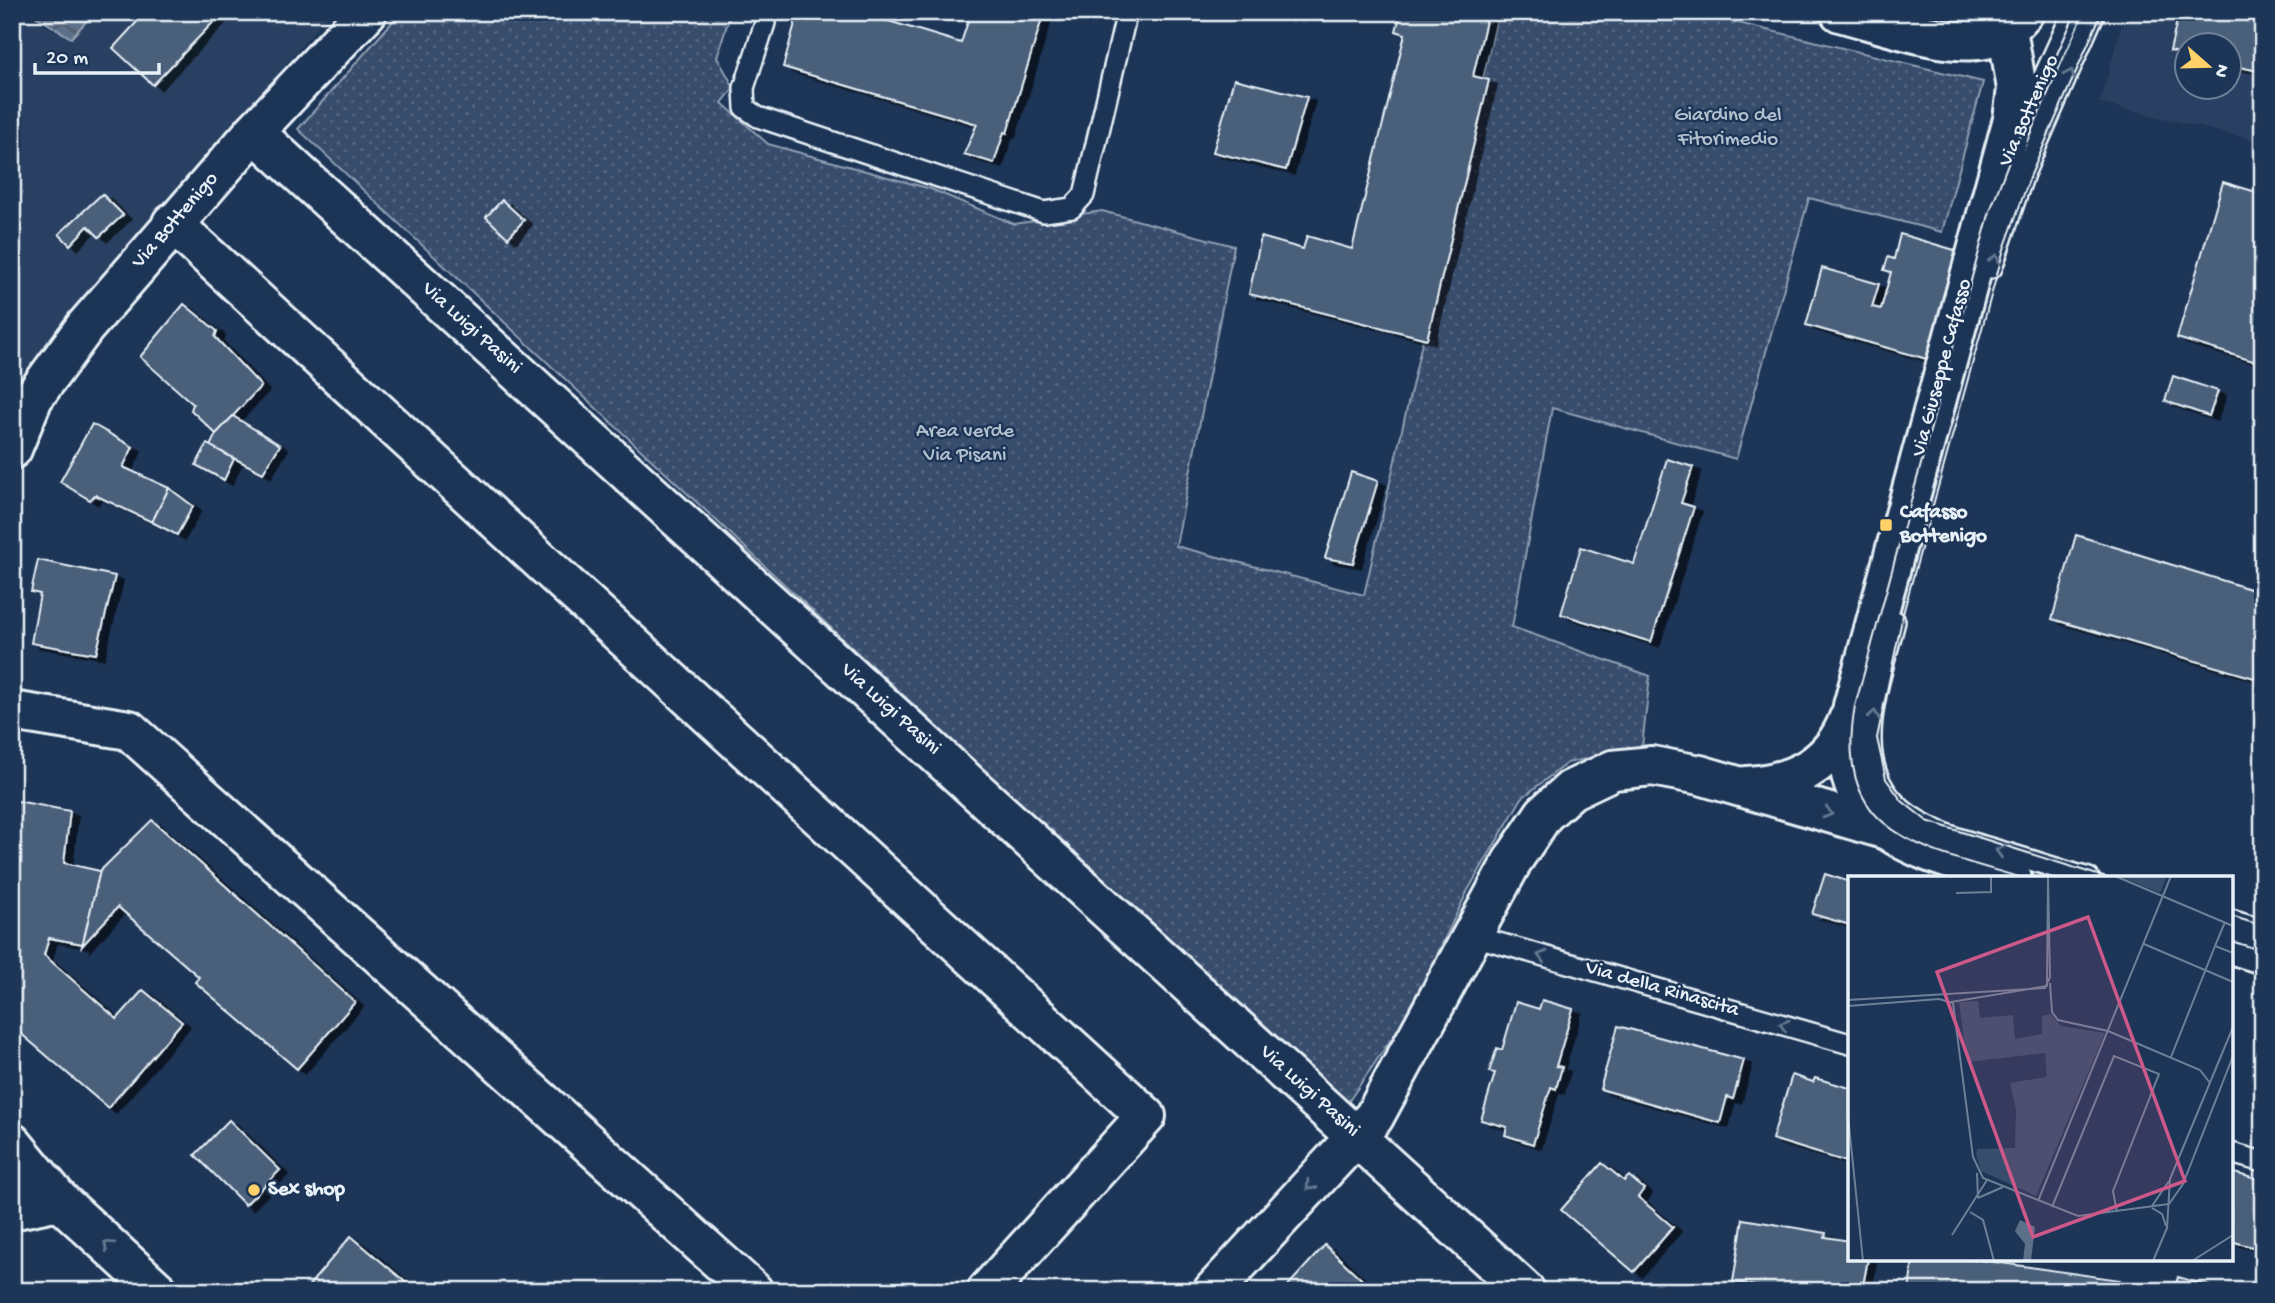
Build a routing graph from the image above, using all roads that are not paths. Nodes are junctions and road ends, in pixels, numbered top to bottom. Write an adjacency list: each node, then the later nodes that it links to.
1 (367, 12): 8 (street, Via Bottenigo)
2 (1127, 12): 7 (lane)
3 (1840, 12): 6 (street)
4 (2073, 12): 10 (lane, Via Bottenigo)
5 (2095, 12): 9 (lane, Via Bottenigo, one-way to 5)
6 (2016, 21): 10 (street, Via Giuseppe Cafasso)
7 (765, 23)
8 (254, 132): 11 (street, Via Bottenigo); 25 (street, Via Luigi Pasini)
9 (2042, 134): 18 (lane, Via Giuseppe Cafasso, one-way to 9)
10 (1988, 210): 13 (street, Via Giuseppe Cafasso)
11 (172, 223): 12 (street, Via Bottenigo); 34 (street)
12 (12, 449)
13 (1853, 706): 15 (street); 16 (street)
14 (12, 711): 33 (street)
15 (1739, 787): 16 (street, one-way to 16); 21 (street)
16 (1884, 829): 17 (street)
17 (2006, 876)
18 (2083, 876)
19 (2233, 921): 20 (lane)
20 (2263, 930)
21 (1474, 936): 24 (lane, Via della Rinascita, one-way to 21); 25 (street)
22 (2233, 945): 23 (street)
23 (2263, 954)
24 (1848, 1043)
25 (1357, 1136): 35 (street, one-way to 35); 36 (street, Via Luigi Pasini)
26 (12, 1143): 30 (street)
27 (2233, 1154): 28 (lane)
28 (2263, 1162)
29 (12, 1173): 30 (street)
30 (59, 1200): 31 (street); 32 (street, one-way to 30)
31 (12, 1210)
32 (158, 1291)
33 (753, 1291)
34 (987, 1291)
35 (1213, 1291)
36 (1525, 1291)

